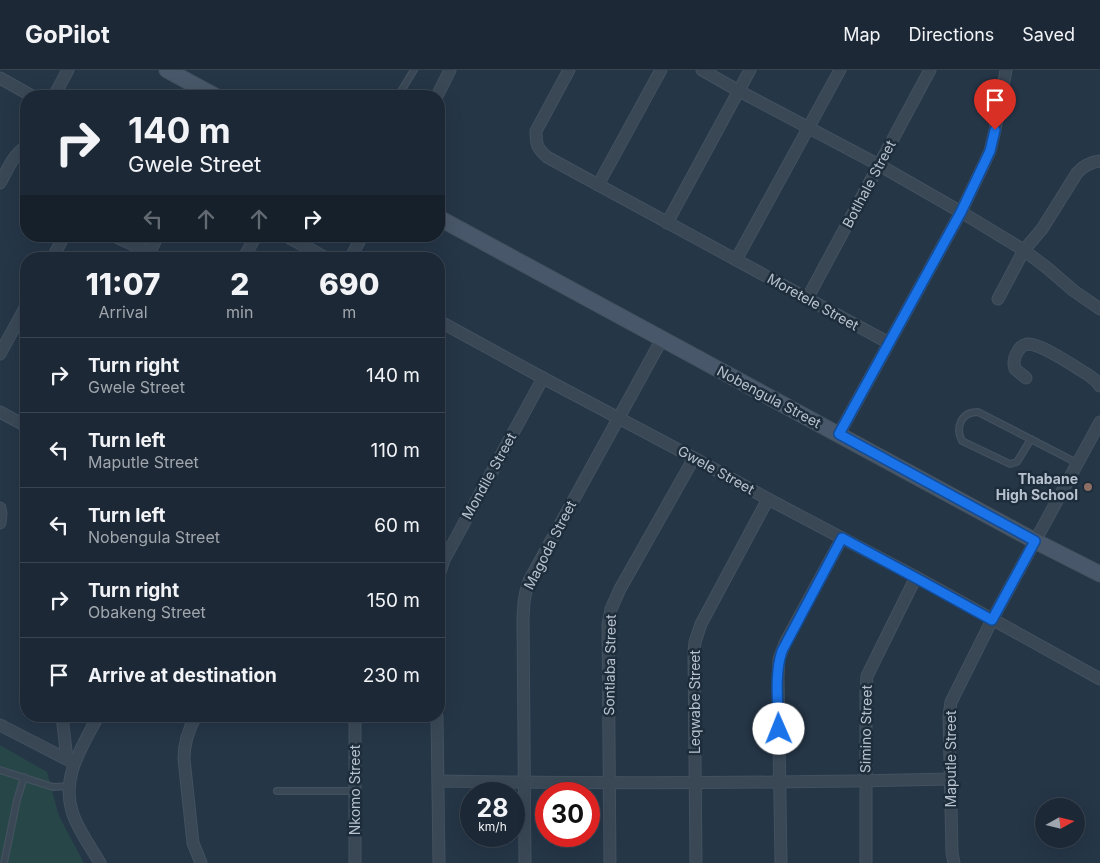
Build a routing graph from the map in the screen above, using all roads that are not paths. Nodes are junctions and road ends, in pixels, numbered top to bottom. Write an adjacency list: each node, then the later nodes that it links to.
1 (68, 70): 14 (street)
2 (167, 70): 15 (street)
3 (414, 70): 16 (lane)
4 (450, 70): 17 (street)
5 (570, 70): 24 (street, Moretele Street)
6 (661, 70): 24 (street)
7 (702, 70): 18 (street)
8 (750, 70): 18 (street)
9 (840, 70): 19 (street)
10 (930, 70): 22 (street, Botlhale Street)
11 (1006, 70): 25 (street)
12 (0, 78): 13 (street)
13 (21, 90)
14 (57, 90)
15 (204, 90)
16 (402, 90)
17 (439, 90)
18 (739, 91): 19 (street); 27 (street)
19 (808, 128): 22 (street); 33 (street)
20 (20, 152): 23 (street)
21 (1100, 161): 30 (street)
22 (879, 165): 25 (street); 34 (street, Botlhale Street)
23 (0, 183)
24 (598, 185): 27 (street, Moretele Street)
25 (961, 212): 30 (street); 40 (street)
26 (445, 221): 39 (street, Nobengula Street)
27 (667, 222): 33 (street, Moretele Street)
28 (124, 242): 31 (street)
29 (297, 242): 32 (street)
30 (1024, 250): 35 (street); 36 (street)
31 (141, 252)
32 (315, 252)
33 (736, 260): 34 (street, Moretele Street)
34 (807, 299): 40 (street, Moretele Street)
35 (998, 299)
36 (1100, 309)
37 (20, 317): 41 (street)
38 (445, 324): 42 (street, Gwele Street)
39 (662, 339): 46 (street, Magoda Street); 49 (street, Nobengula Street)
40 (889, 343): 49 (street)
41 (0, 354)
42 (543, 378): 46 (street, Gwele Street); 58 (street, Mondile Street)
43 (1026, 378): 44 (street)
44 (1100, 386)
45 (0, 412): 48 (street)
46 (618, 418): 51 (street, Gwele Street); 75 (street, Magoda Street)
47 (1100, 422): 52 (street, Maputle Street)
48 (20, 423)
49 (839, 434): 57 (street, Nobengula Street)
50 (1031, 439): 50 (lane); 52 (lane)
51 (694, 458): 53 (street, Gwele Street); 78 (street, Sontlaba Street)
52 (1077, 463): 57 (street, Maputle Street)
53 (768, 499): 56 (street, Gwele Street); 76 (street, Leqwabe Street)
54 (0, 508): 55 (street)
55 (0, 523)
56 (842, 538): 60 (street, Gwele Street); 77 (street)
57 (1035, 541): 59 (street, Nobengula Street); 61 (street, Maputle Street)
58 (445, 558)
59 (1100, 574)
60 (916, 578): 61 (street, Gwele Street); 74 (street, Simino Street)
61 (992, 620): 62 (street, Gwele Street); 72 (street, Maputle Street)
62 (1100, 679)
63 (63, 722): 69 (street)
64 (94, 722): 69 (street)
65 (193, 722): 85 (street)
66 (355, 722): 81 (street, Nkomo Street)
67 (438, 722): 73 (street)
68 (0, 725): 69 (street)
69 (70, 761): 79 (street)
70 (0, 770): 71 (lane)
71 (24, 777): 79 (lane); 83 (lane)
72 (950, 779): 74 (street); 93 (street, Maputle Street)
73 (438, 781): 75 (street); 87 (street)
74 (865, 781): 77 (street); 92 (street, Simino Street)
75 (525, 782): 78 (street)
76 (695, 782): 77 (street); 78 (street); 90 (street, Leqwabe Street)
77 (780, 782): 91 (street)
78 (609, 783): 89 (street, Sontlaba Street)
79 (70, 786): 84 (street)
80 (277, 791): 81 (lane)
81 (355, 791): 86 (street, Nkomo Street)
82 (525, 847): 88 (street, Magoda Street)
83 (4, 863)
84 (100, 863)
85 (201, 863)
86 (355, 863)
87 (439, 863)
88 (525, 863)
89 (610, 863)
90 (696, 863)
91 (781, 863)
92 (866, 863)
93 (954, 863)

